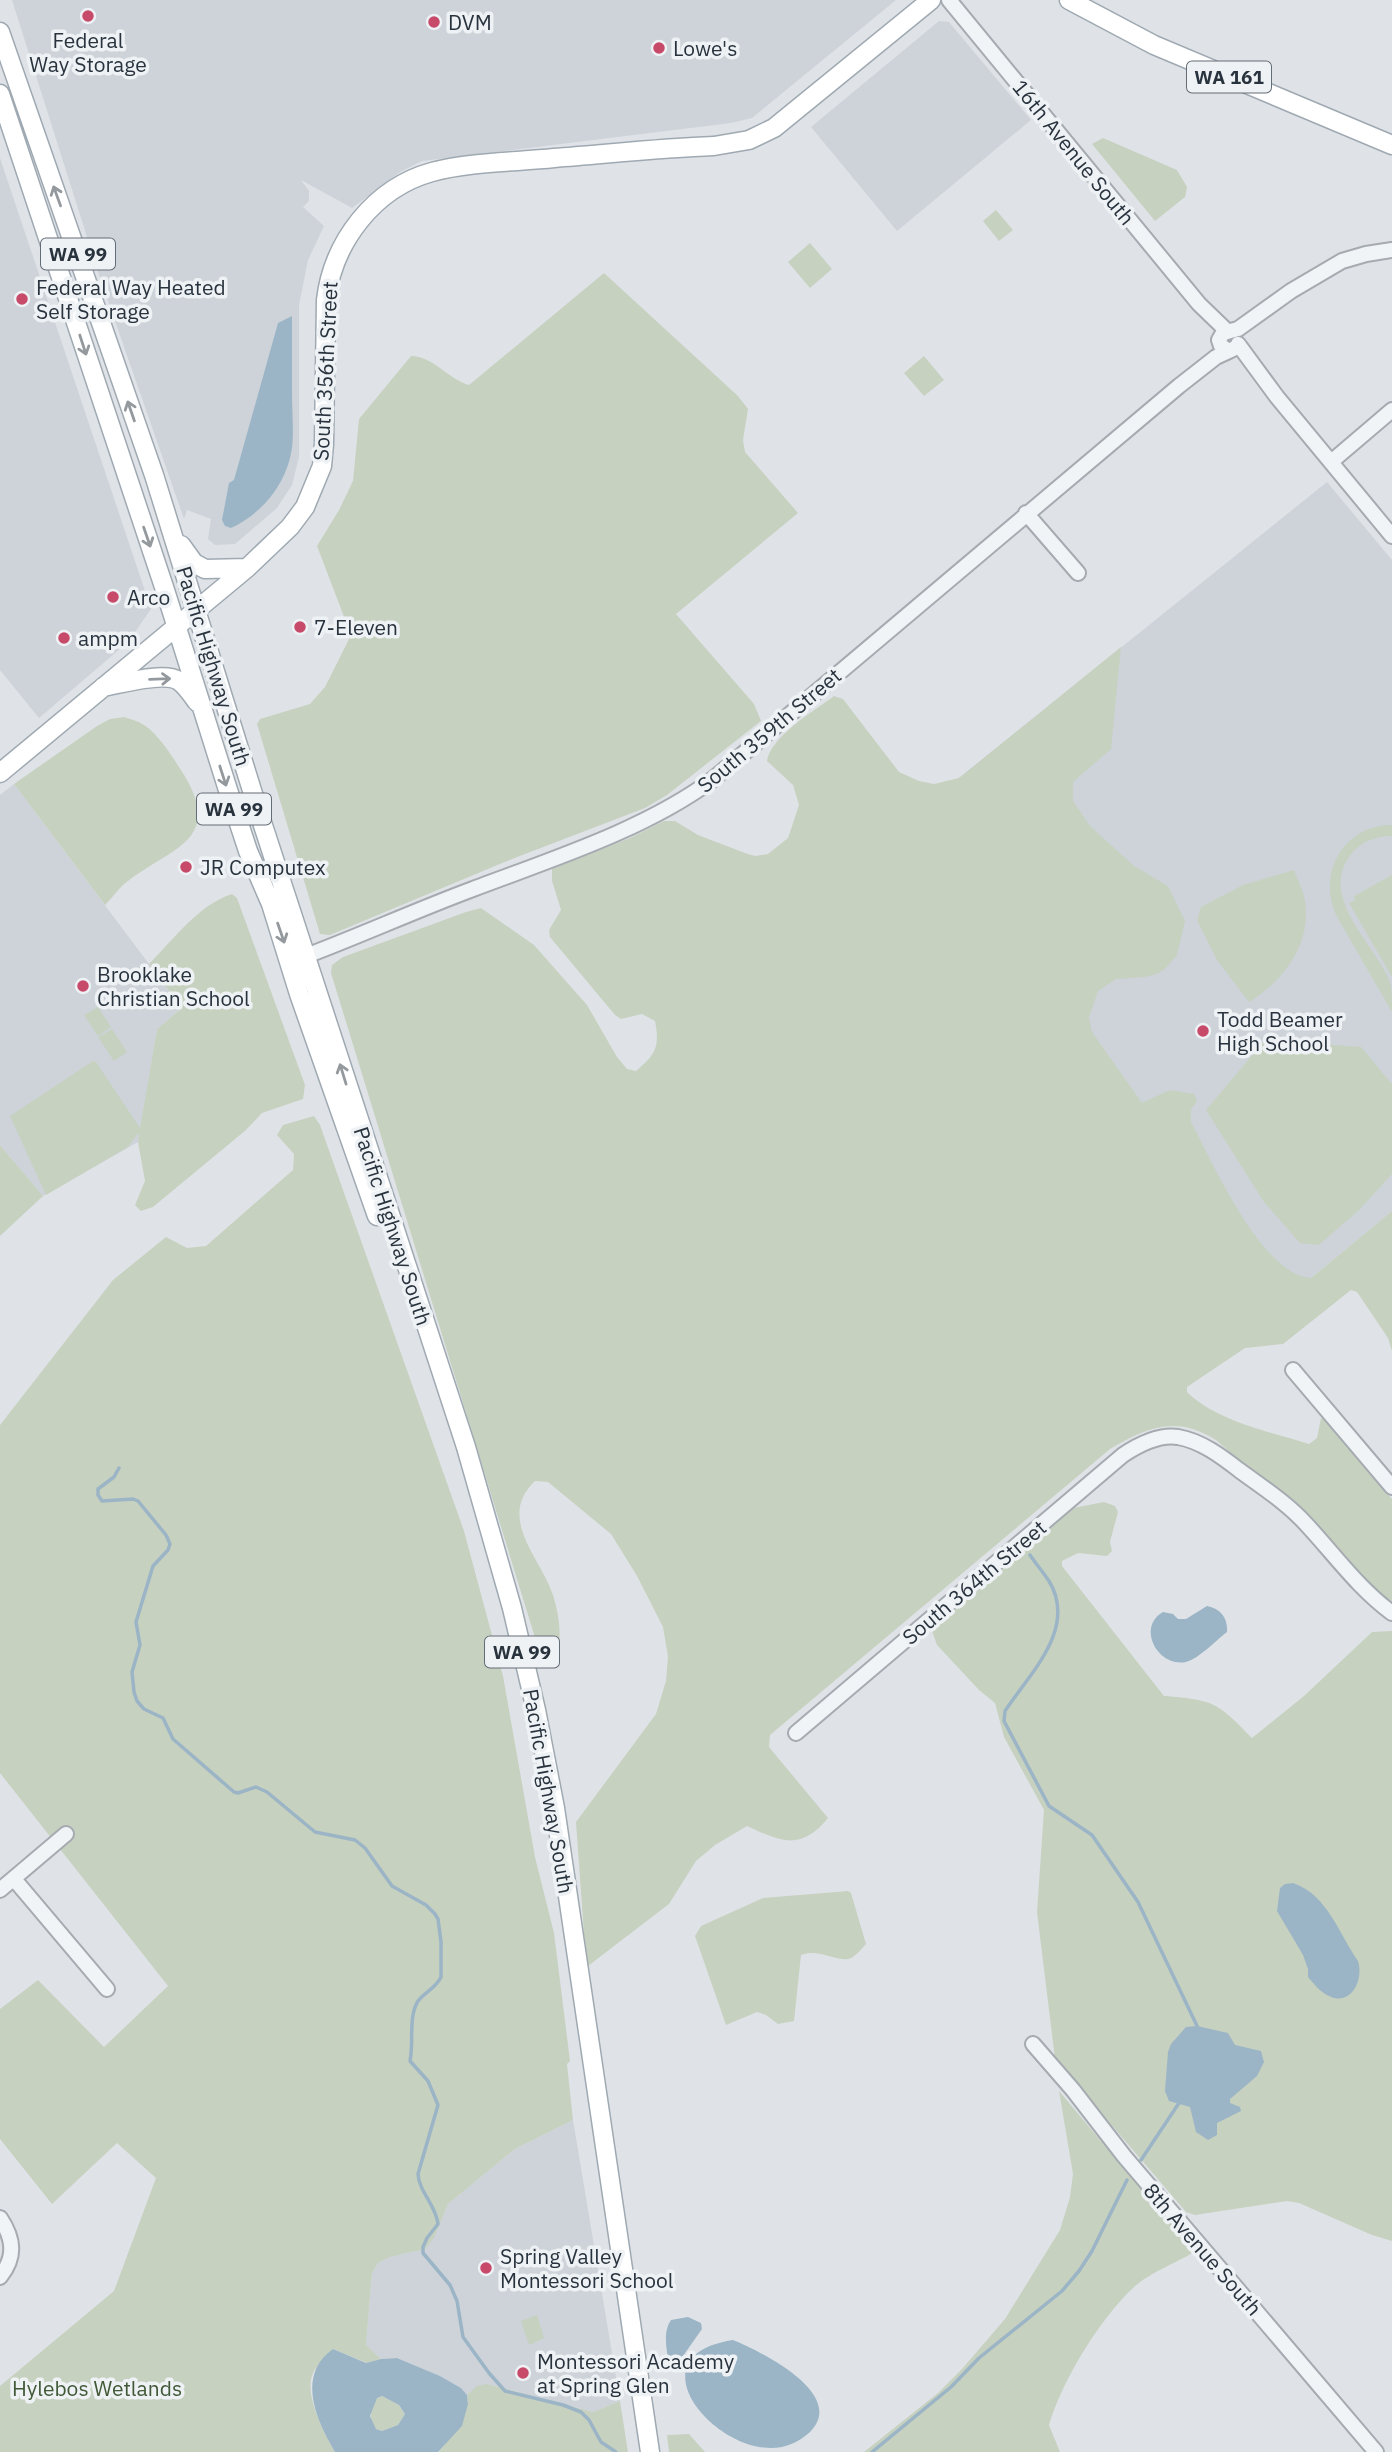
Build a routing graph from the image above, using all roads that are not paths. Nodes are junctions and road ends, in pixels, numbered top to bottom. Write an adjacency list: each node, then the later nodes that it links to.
1 (931, 0): 14 (main road, South 356th Street)
2 (949, 0): 8 (street, 16th Avenue South)
3 (1069, 0): 6 (main road, WA 161)
4 (0, 32): 12 (main road, Pacific Highway South / WA 99, one-way to 4)
5 (0, 94): 17 (main road, Pacific Highway South / WA 99, one-way to 17)
6 (1392, 145)
7 (1392, 250): 8 (street, South 359th Street)
8 (1230, 341): 10 (street, 16th Avenue South); 11 (street, South 359th Street)
9 (1392, 410): 10 (street)
10 (1331, 462): 13 (street, 16th Avenue South)
11 (1026, 513): 15 (street); 21 (street, South 359th Street)
12 (171, 531): 14 (main road); 16 (main road, Pacific Highway South / WA 99)
13 (1392, 536)
14 (247, 568): 16 (main road, South 356th Street)
15 (1078, 573)
16 (196, 609): 17 (main road, South 356th Street); 21 (main road, Pacific Highway South / WA 99)
17 (175, 626): 18 (main road, South 356th Street); 19 (main road, Pacific Highway South / WA 99)
18 (103, 687): 19 (main road, one-way to 19); 20 (main road, South 356th Street)
19 (203, 711): 21 (main road, Pacific Highway South / WA 99, one-way to 21)
20 (0, 773)
21 (298, 959): 33 (main road, Pacific Highway South / WA 99); 34 (main road, Pacific Highway South / WA 99, one-way to 21)
22 (1293, 1370): 23 (street)
23 (1392, 1487)
24 (1392, 1613): 25 (street, South 364th Street)
25 (796, 1733)
26 (66, 1834): 27 (street)
27 (14, 1879): 28 (street); 29 (street)
28 (0, 1890)
29 (107, 1989)
30 (1033, 2044): 35 (street, 8th Avenue South)
31 (0, 2218): 32 (street)
32 (0, 2277)
33 (639, 2452)
34 (650, 2452)
35 (1376, 2452)

